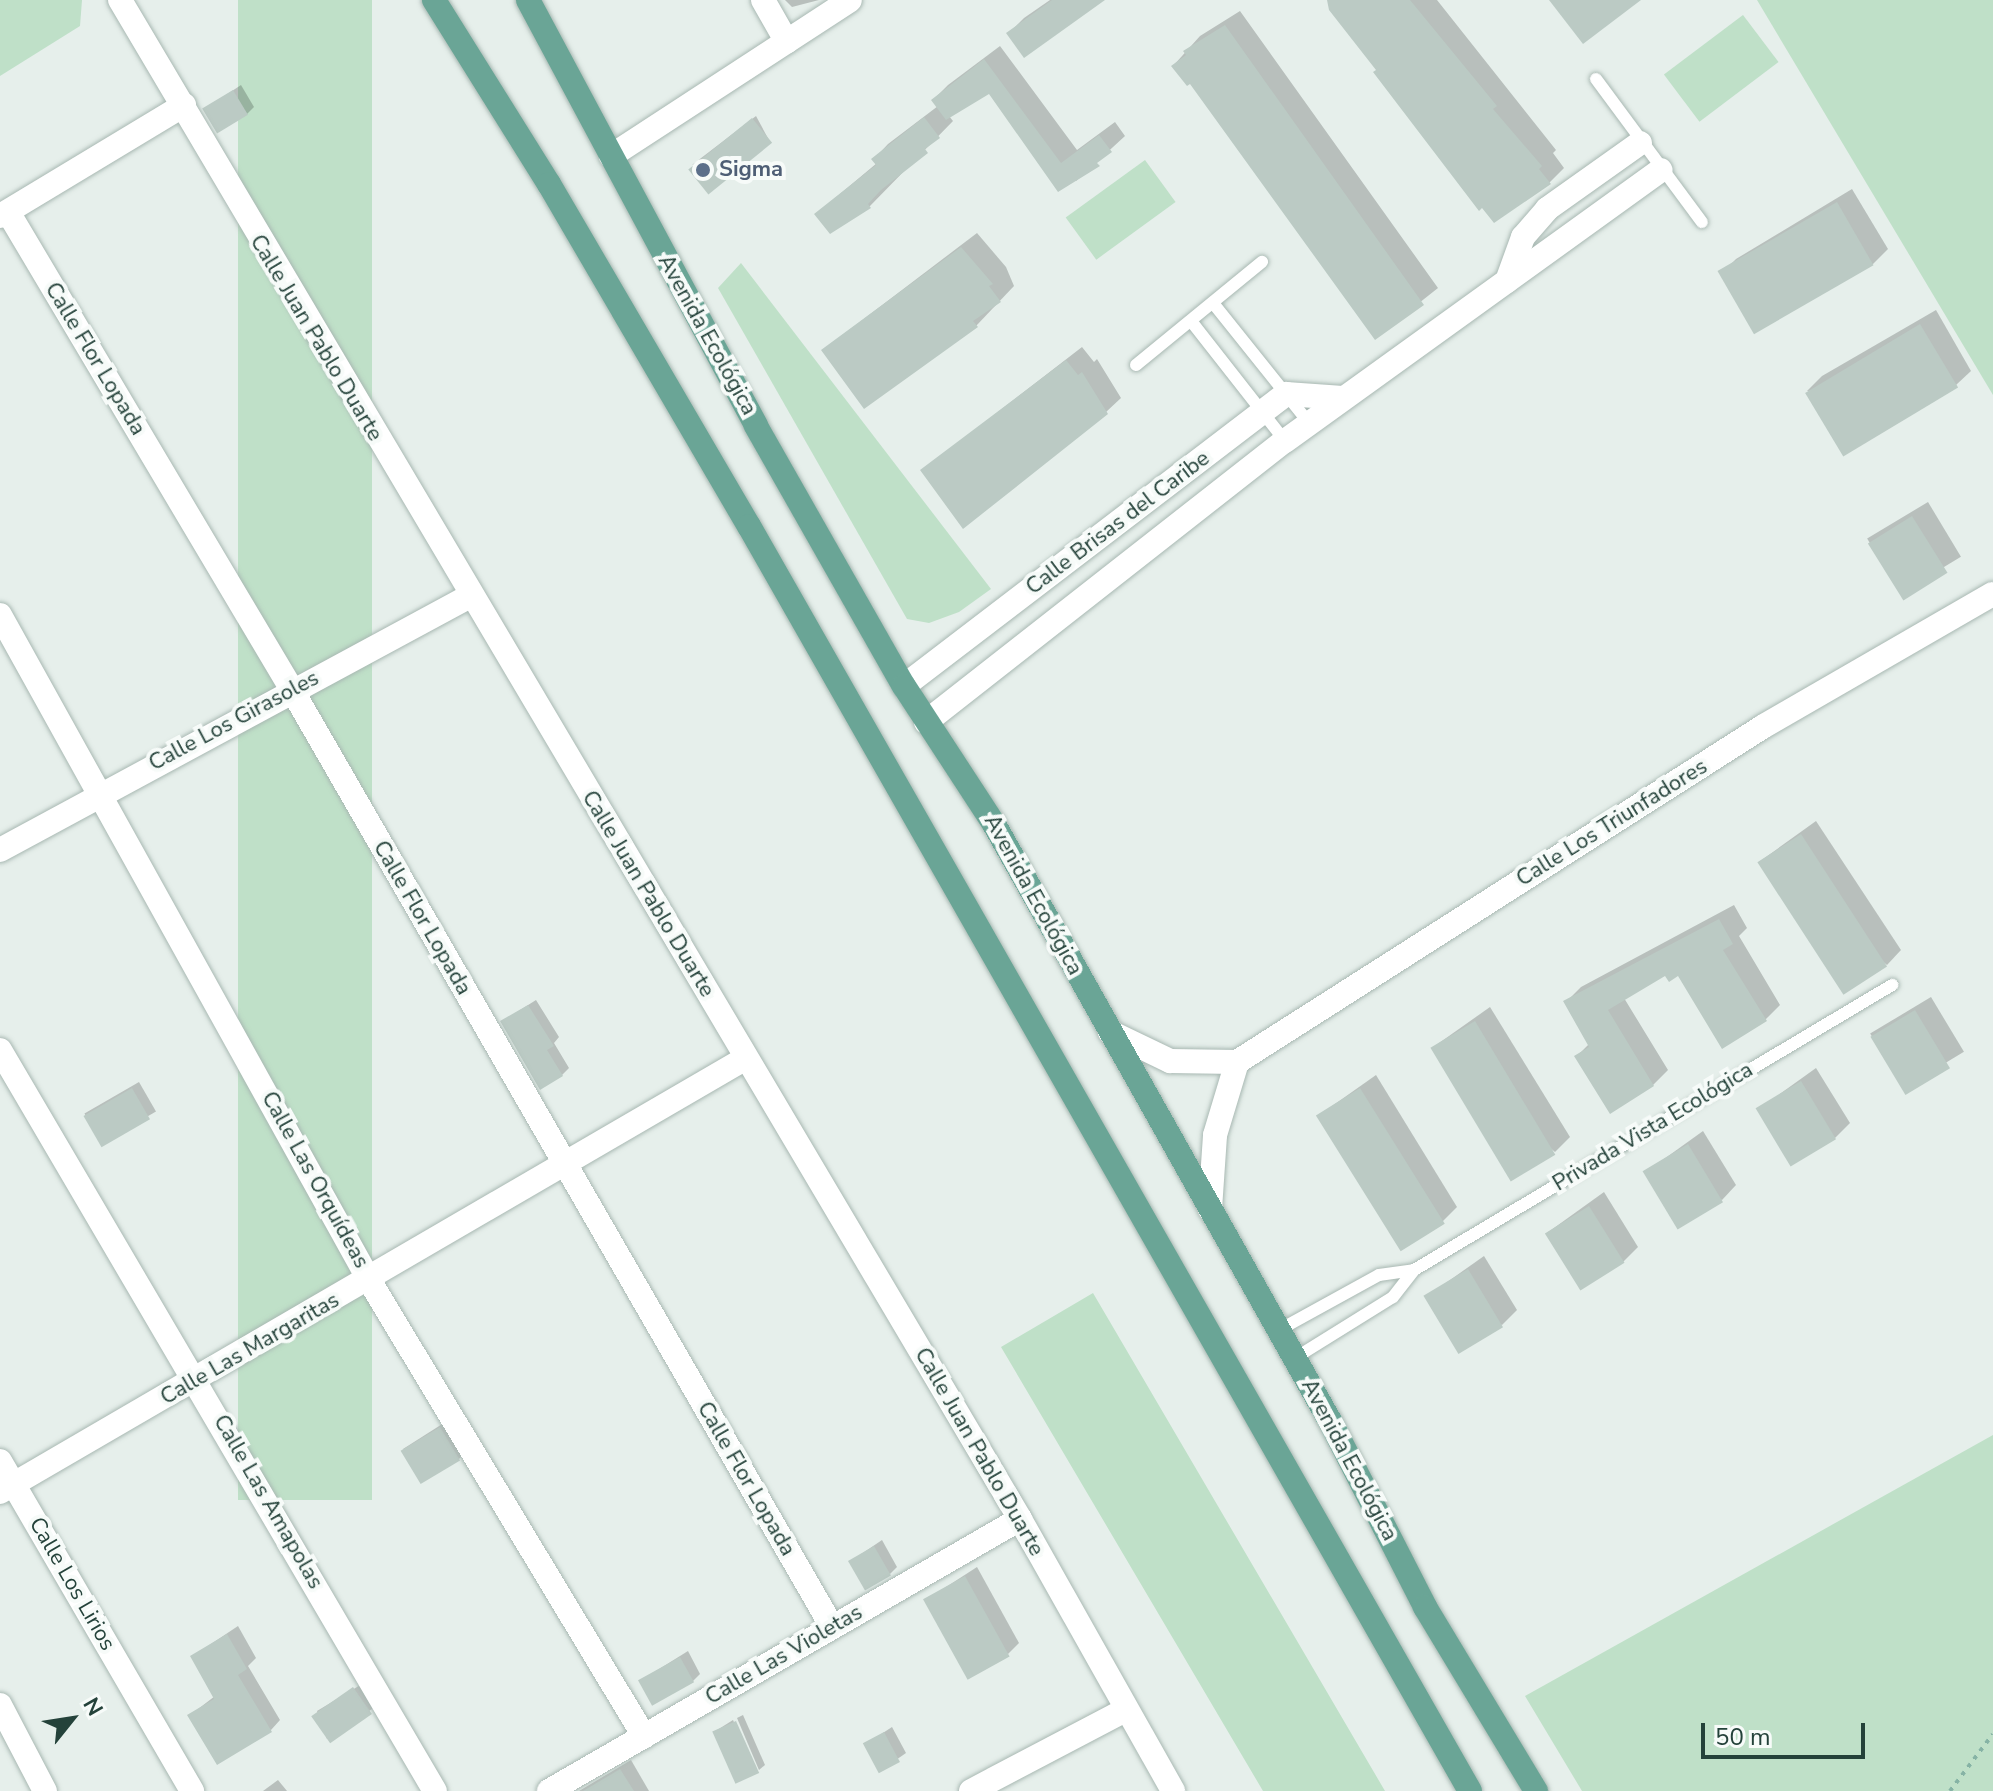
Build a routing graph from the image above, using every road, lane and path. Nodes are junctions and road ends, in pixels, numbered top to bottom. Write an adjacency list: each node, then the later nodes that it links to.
1 (120, 0): 8 (street, Calle Juan Pablo Duarte)
2 (434, 0): 58 (main road)
3 (528, 0): 10 (main road, Avenida Ecológica)
4 (763, 0): 6 (street)
5 (850, 0): 6 (street)
6 (787, 42): 10 (street)
7 (1596, 79): 9 (lane)
8 (184, 105): 12 (street); 25 (street, Calle Juan Pablo Duarte)
9 (1640, 143): 11 (lane); 15 (street)
10 (611, 156): 27 (main road, Avenida Ecológica)
11 (1661, 170): 13 (lane); 15 (street, Calle Brisas del Caribe)
12 (4, 214): 28 (street, Calle Flor Lopada)
13 (1702, 222)
14 (1262, 262): 16 (lane)
15 (1507, 281): 20 (street, Calle Brisas del Caribe)
16 (1213, 303): 17 (lane); 19 (lane)
17 (1191, 321): 18 (lane); 21 (lane)
18 (1136, 365)
19 (1286, 394): 20 (street); 21 (street, Calle Brisas del Caribe); 22 (lane)
20 (1343, 398): 22 (street, Calle Brisas del Caribe)
21 (1262, 413): 23 (lane); 27 (street, Calle Brisas del Caribe)
22 (1309, 423): 23 (street, Calle Brisas del Caribe)
23 (1285, 441): 29 (street, Calle Brisas del Caribe)
24 (1993, 594): 36 (street, Calle Los Triunfadores)
25 (470, 596): 28 (street, Calle Los Girasoles); 35 (street, Calle Juan Pablo Duarte)
26 (0, 615): 30 (street, Calle Las Orquídeas)
27 (904, 686): 29 (main road, Avenida Ecológica)
28 (292, 690): 30 (street, Calle Los Girasoles); 37 (street, Calle Flor Lopada)
29 (926, 722): 33 (main road, Avenida Ecológica)
30 (102, 791): 31 (street, Calle Los Girasoles); 40 (street, Calle Las Orquídeas)
31 (0, 850)
32 (1892, 985): 39 (lane, Privada Vista Ecológica)
33 (1110, 1032): 36 (street); 38 (main road, Avenida Ecológica)
34 (0, 1050): 43 (street, Calle Las Amapolas)
35 (746, 1058): 37 (street, Calle Las Margaritas); 46 (street, Calle Juan Pablo Duarte)
36 (1237, 1062): 38 (street)
37 (563, 1166): 40 (street, Calle Las Margaritas); 47 (street, Calle Flor Lopada)
38 (1210, 1209): 41 (main road, Avenida Ecológica)
39 (1414, 1270): 41 (lane, Privada Vista Ecológica); 42 (lane, Privada Vista Ecológica)
40 (369, 1280): 43 (street, Calle Las Margaritas); 51 (street, Calle Las Orquídeas)
41 (1279, 1330): 42 (main road, Avenida Ecológica)
42 (1295, 1358): 59 (main road, Avenida Ecológica)
43 (197, 1380): 45 (street, Calle Las Margaritas); 54 (street, Calle Las Amapolas)
44 (0, 1461): 45 (street, Calle Los Lirios)
45 (7, 1488): 53 (street, Calle Los Lirios)
46 (1020, 1519): 47 (street, Calle Las Violetas); 49 (street, Calle Juan Pablo Duarte)
47 (832, 1627): 51 (street, Calle Las Violetas)
48 (0, 1705): 52 (street)
49 (1125, 1710): 56 (street); 57 (street, Calle Juan Pablo Duarte)
50 (1993, 1734): 60 (path)
51 (644, 1736): 55 (street, Calle Las Violetas)
52 (45, 1791)
53 (192, 1791)
54 (435, 1791)
55 (549, 1791)
56 (971, 1791)
57 (1173, 1791)
58 (1470, 1791)
59 (1536, 1791)
60 (1950, 1791)

